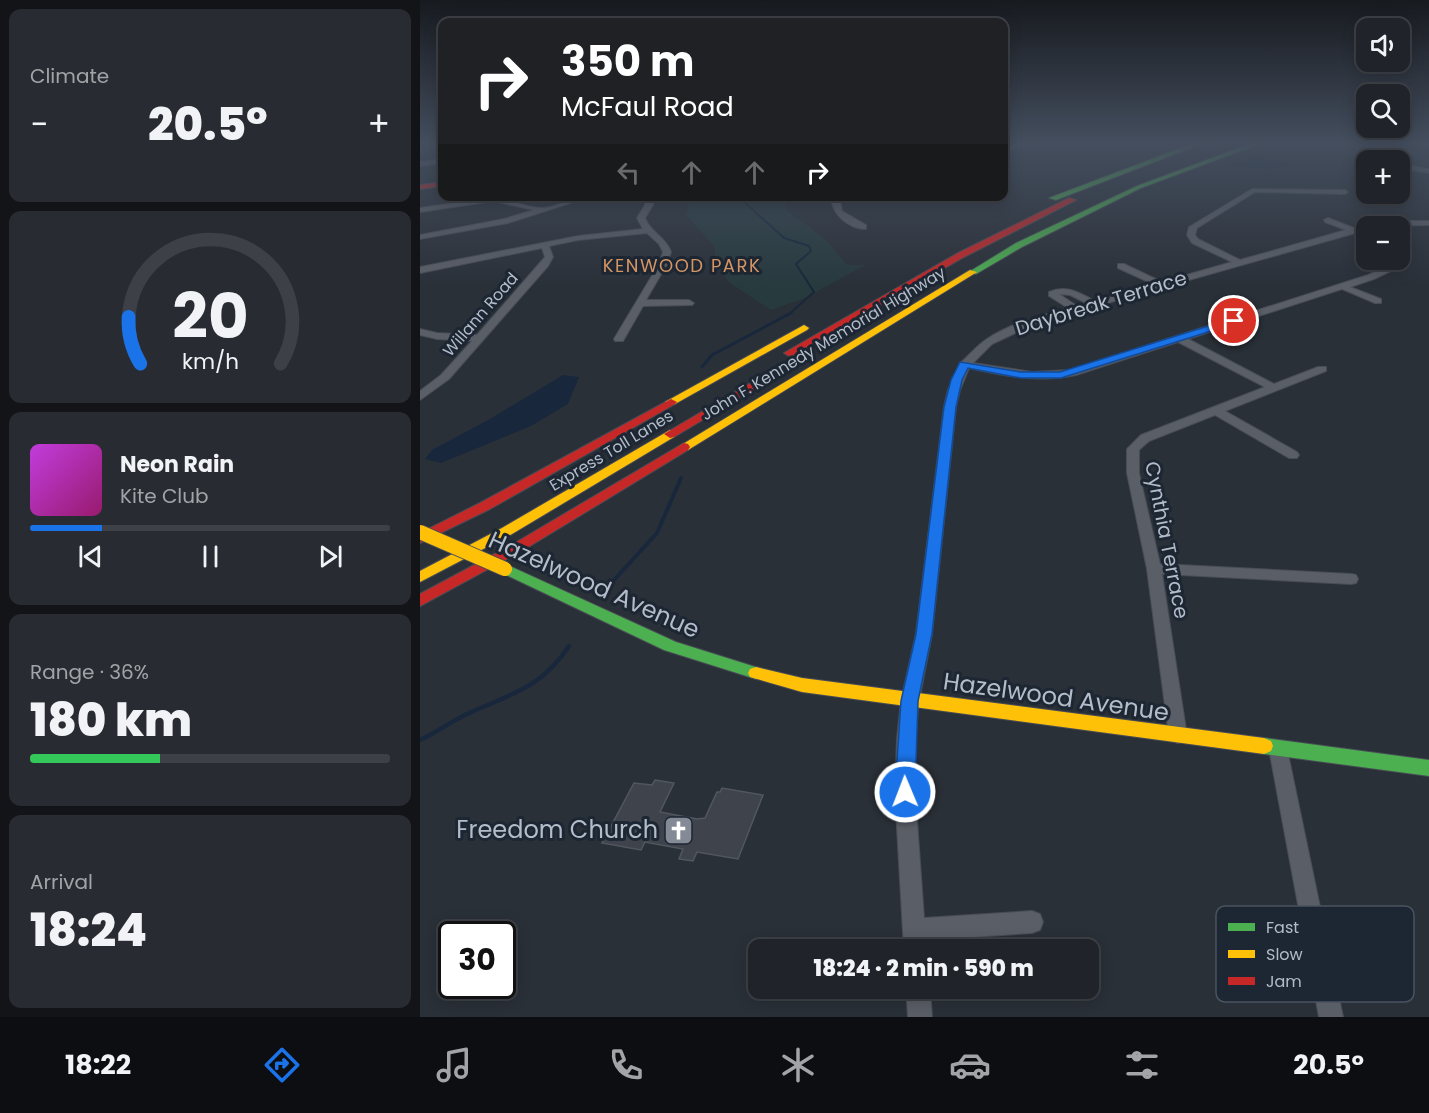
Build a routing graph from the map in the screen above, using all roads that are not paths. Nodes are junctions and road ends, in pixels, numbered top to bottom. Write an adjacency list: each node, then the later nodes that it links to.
1 (1072, 190): 45 (main road, John F. Kennedy Memorial Highway)
2 (1095, 190): 46 (main road, Express Toll Lanes)
3 (1109, 190): 48 (main road, Express Toll Lanes)
4 (1134, 190): 50 (main road, John F. Kennedy Memorial Highway)
5 (1253, 190): 23 (street)
6 (1275, 190): 7 (street)
7 (1345, 192)
8 (481, 201): 14 (street)
9 (503, 201): 13 (street)
10 (570, 201): 13 (street)
11 (649, 201): 19 (street)
12 (834, 201): 17 (street)
13 (539, 209): 21 (street)
14 (420, 210)
15 (1328, 220): 18 (street)
16 (1429, 223): 18 (street, Daybreak Terrace)
17 (863, 227)
18 (1353, 230): 20 (street); 23 (street, Daybreak Terrace)
19 (647, 231): 22 (street); 30 (street)
20 (1356, 231)
21 (420, 237)
22 (545, 245): 25 (street); 35 (street, Willann Road)
23 (1238, 262): 27 (street, Daybreak Terrace)
24 (1121, 266): 27 (street)
25 (420, 270)
26 (1385, 270): 28 (street)
27 (1161, 285): 32 (street, Daybreak Terrace)
28 (1341, 286): 29 (street); 37 (street)
29 (1378, 301)
30 (640, 303): 31 (street); 36 (street)
31 (689, 303)
32 (1095, 304): 33 (street, Daybreak Terrace); 33 (street)
33 (1075, 309): 38 (street, Daybreak Terrace)
34 (420, 332): 35 (street)
35 (477, 338): 41 (street, Willann Road)
36 (619, 339)
37 (1180, 339): 38 (street); 40 (street)
38 (964, 364): 51 (street, Daybreak Terrace)
39 (1322, 369): 40 (street, Cynthia Terrace)
40 (1272, 387): 42 (street, Cynthia Terrace)
41 (420, 397)
42 (1215, 410): 43 (street); 47 (street, Cynthia Terrace)
43 (1293, 454)
44 (420, 532): 51 (main road, Hazelwood Avenue, bridge)
45 (420, 539)
46 (420, 562)
47 (1154, 569): 49 (street); 52 (street, Cynthia Terrace)
48 (420, 577)
49 (1351, 579)
50 (420, 601)
51 (910, 701): 52 (main road, Hazelwood Avenue); 57 (street, Daybreak Terrace)
52 (1178, 736): 53 (main road, Hazelwood Avenue)
53 (1278, 749): 54 (main road, Hazelwood Avenue); 55 (street)
54 (1429, 768)
55 (1309, 906)
56 (1032, 922): 58 (street)
57 (914, 939)
58 (921, 939)
59 (919, 999): 61 (street)
60 (1328, 1002): 62 (street)
61 (920, 1017)
62 (1331, 1017)

